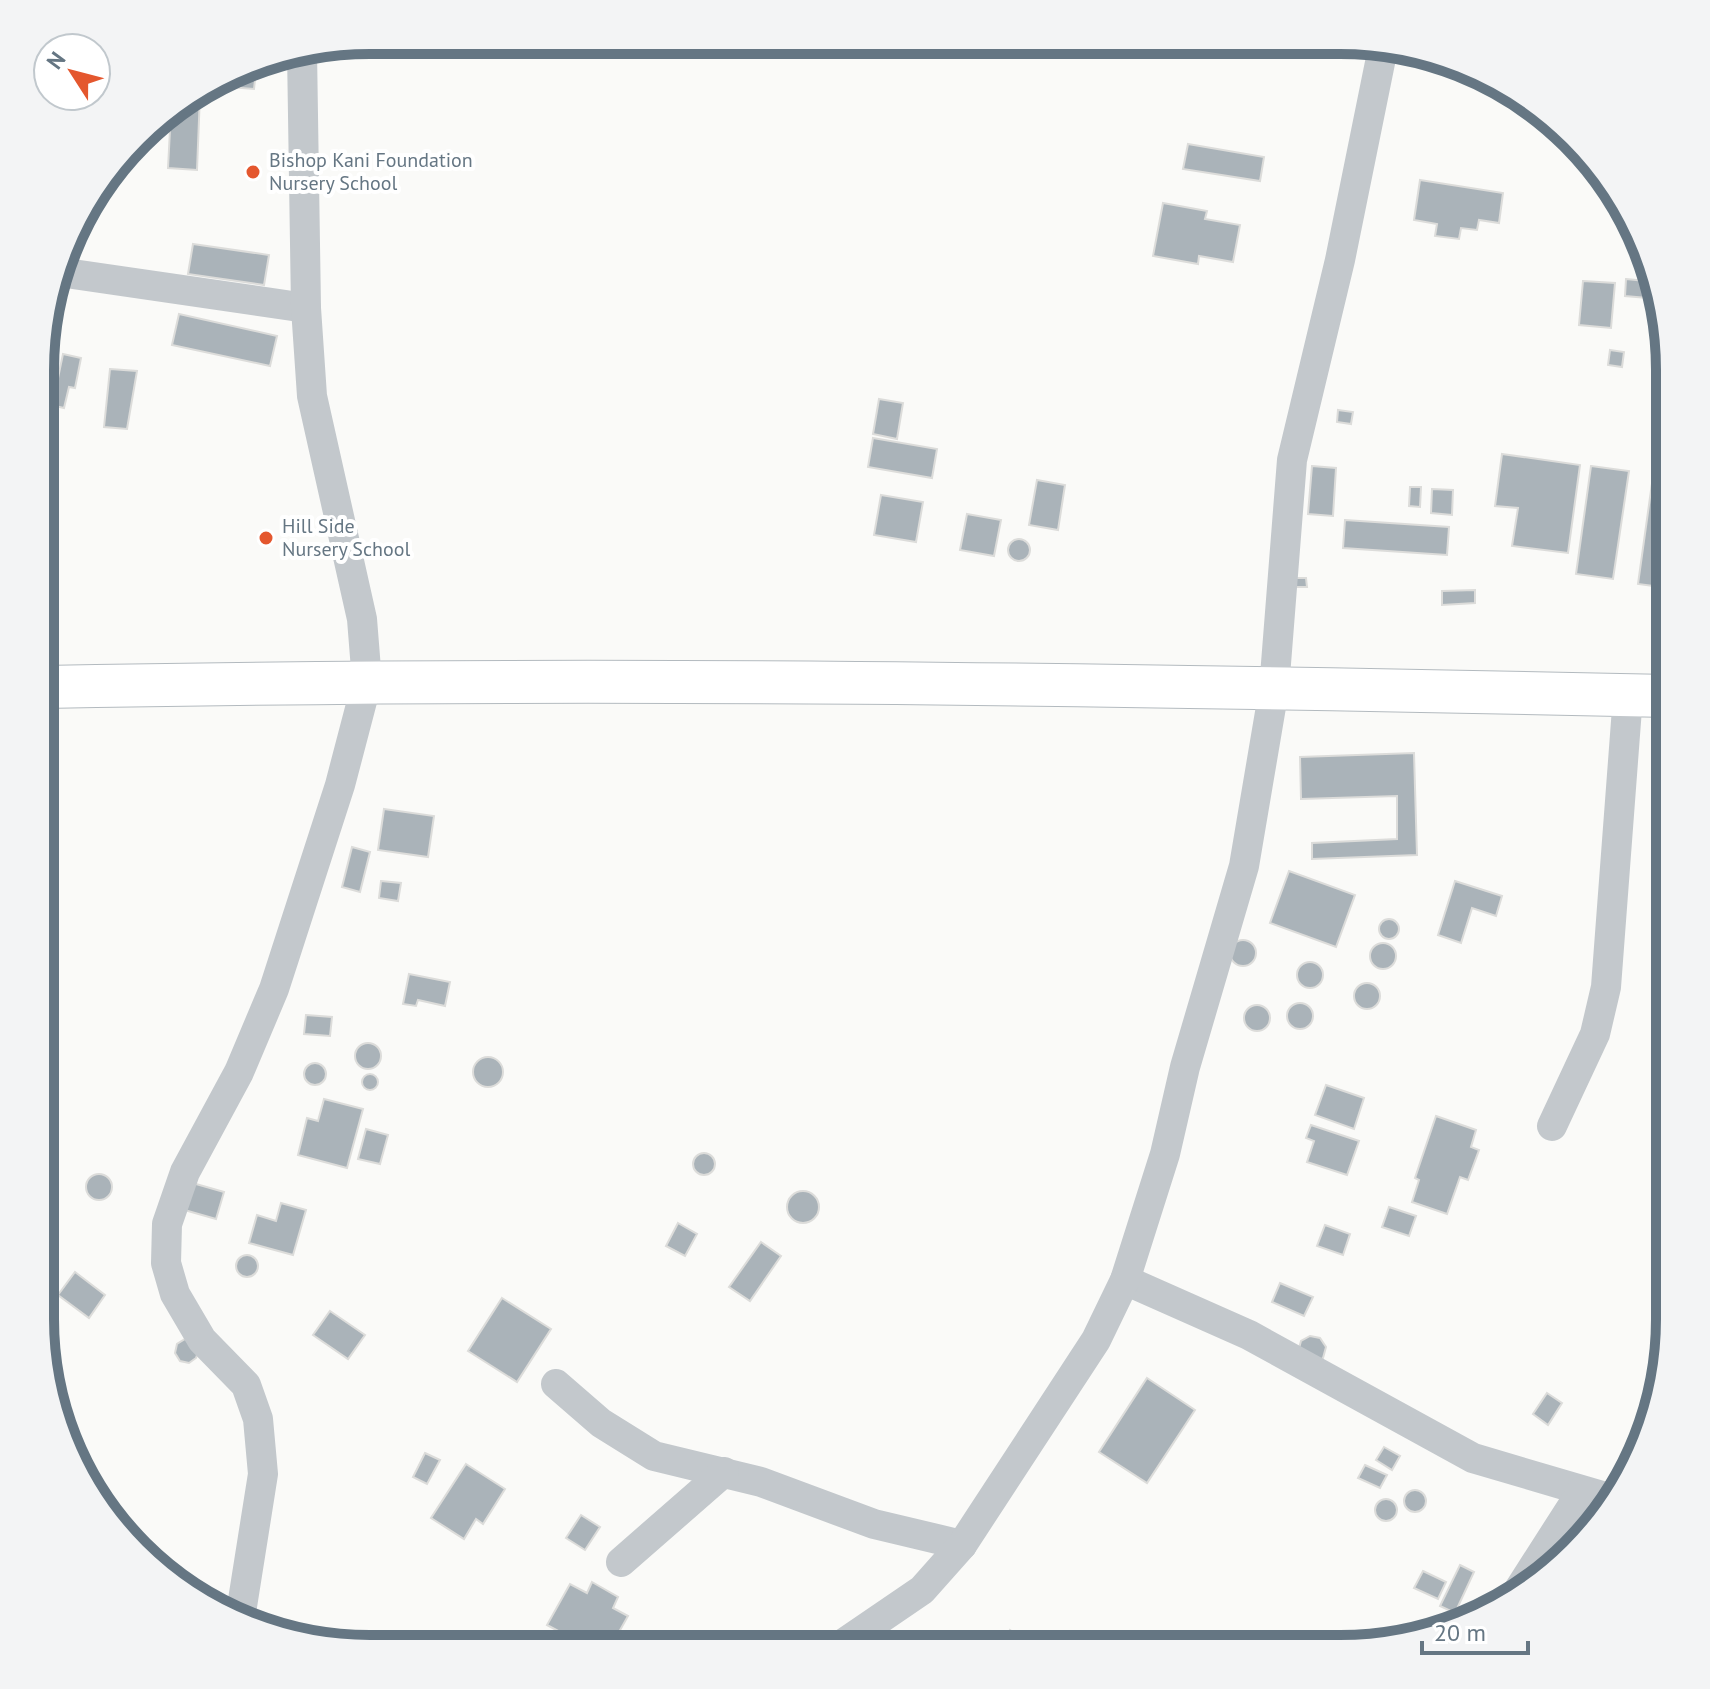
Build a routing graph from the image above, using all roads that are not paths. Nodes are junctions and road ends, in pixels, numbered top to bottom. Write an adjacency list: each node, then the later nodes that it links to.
1 (1381, 57): 7 (street)
2 (302, 62): 4 (street)
3 (70, 274): 4 (street)
4 (306, 308): 5 (street)
5 (367, 682): 6 (street); 7 (street); 19 (street)
6 (54, 687)
7 (1274, 689): 8 (street); 11 (street)
8 (1628, 695): 9 (street); 10 (street)
9 (1656, 696)
10 (1552, 1126)
11 (1125, 1280): 14 (street); 16 (street)
12 (556, 1384): 13 (street)
13 (724, 1472): 16 (street); 17 (street)
14 (1582, 1491): 15 (street); 18 (street)
15 (1601, 1496)
16 (962, 1545): 20 (street)
17 (621, 1562)
18 (1531, 1571)
19 (238, 1606)
20 (856, 1635)

